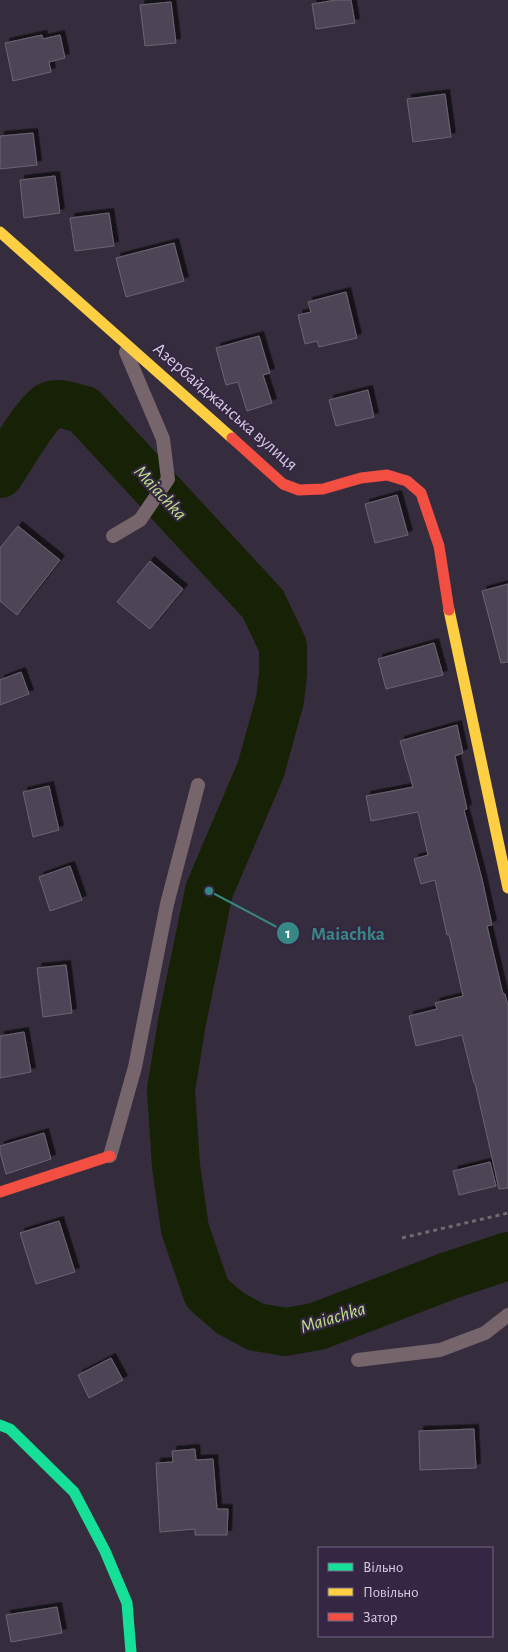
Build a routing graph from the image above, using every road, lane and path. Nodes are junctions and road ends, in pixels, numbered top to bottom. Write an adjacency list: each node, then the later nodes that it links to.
1 (0, 232): 2 (street, Азербайджанська вулиця)
2 (120, 338): 3 (lane); 5 (street, Азербайджанська вулиця)
3 (113, 536)
4 (198, 785): 6 (lane)
5 (508, 888)
6 (110, 1156): 7 (street)
7 (0, 1192)
8 (508, 1213): 9 (path)
9 (402, 1238)
10 (508, 1315): 11 (lane)
11 (358, 1360)
12 (0, 1425): 13 (street)
13 (130, 1652)

